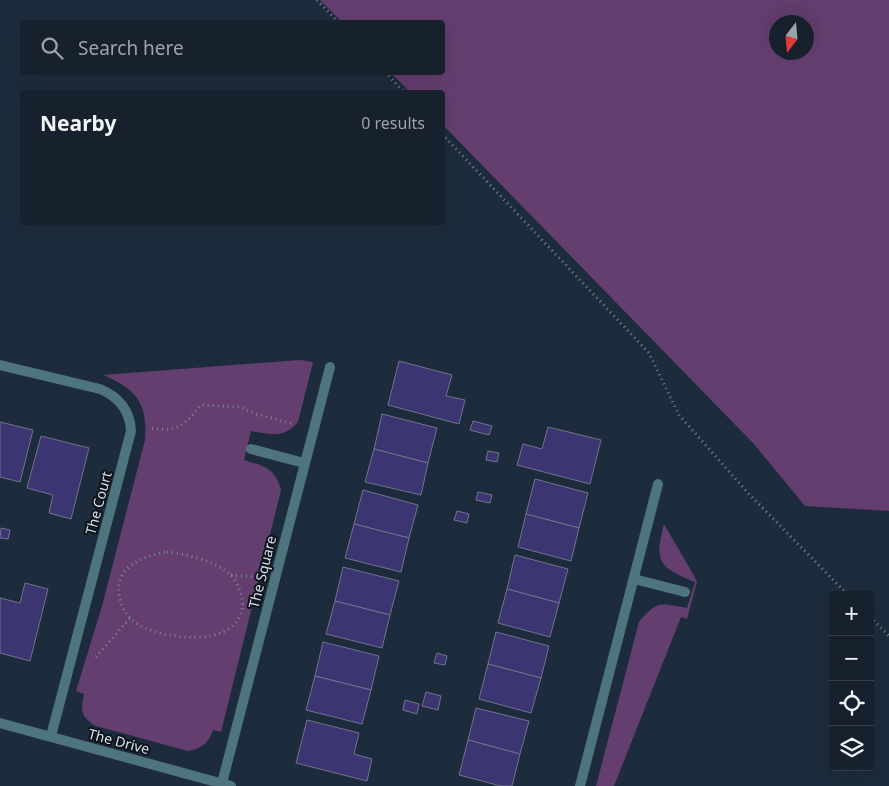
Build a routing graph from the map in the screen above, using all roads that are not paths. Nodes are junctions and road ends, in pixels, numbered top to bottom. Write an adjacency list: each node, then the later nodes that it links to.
1 (0, 365): 9 (street, The Court)
2 (330, 367): 4 (street, The Square)
3 (251, 450): 4 (street)
4 (304, 463): 10 (street, The Square)
5 (658, 484): 6 (street)
6 (634, 579): 7 (street); 11 (street)
7 (685, 592)
8 (0, 723): 9 (street, The Drive)
9 (51, 736): 10 (street, The Drive)
10 (226, 785)
11 (580, 786)

